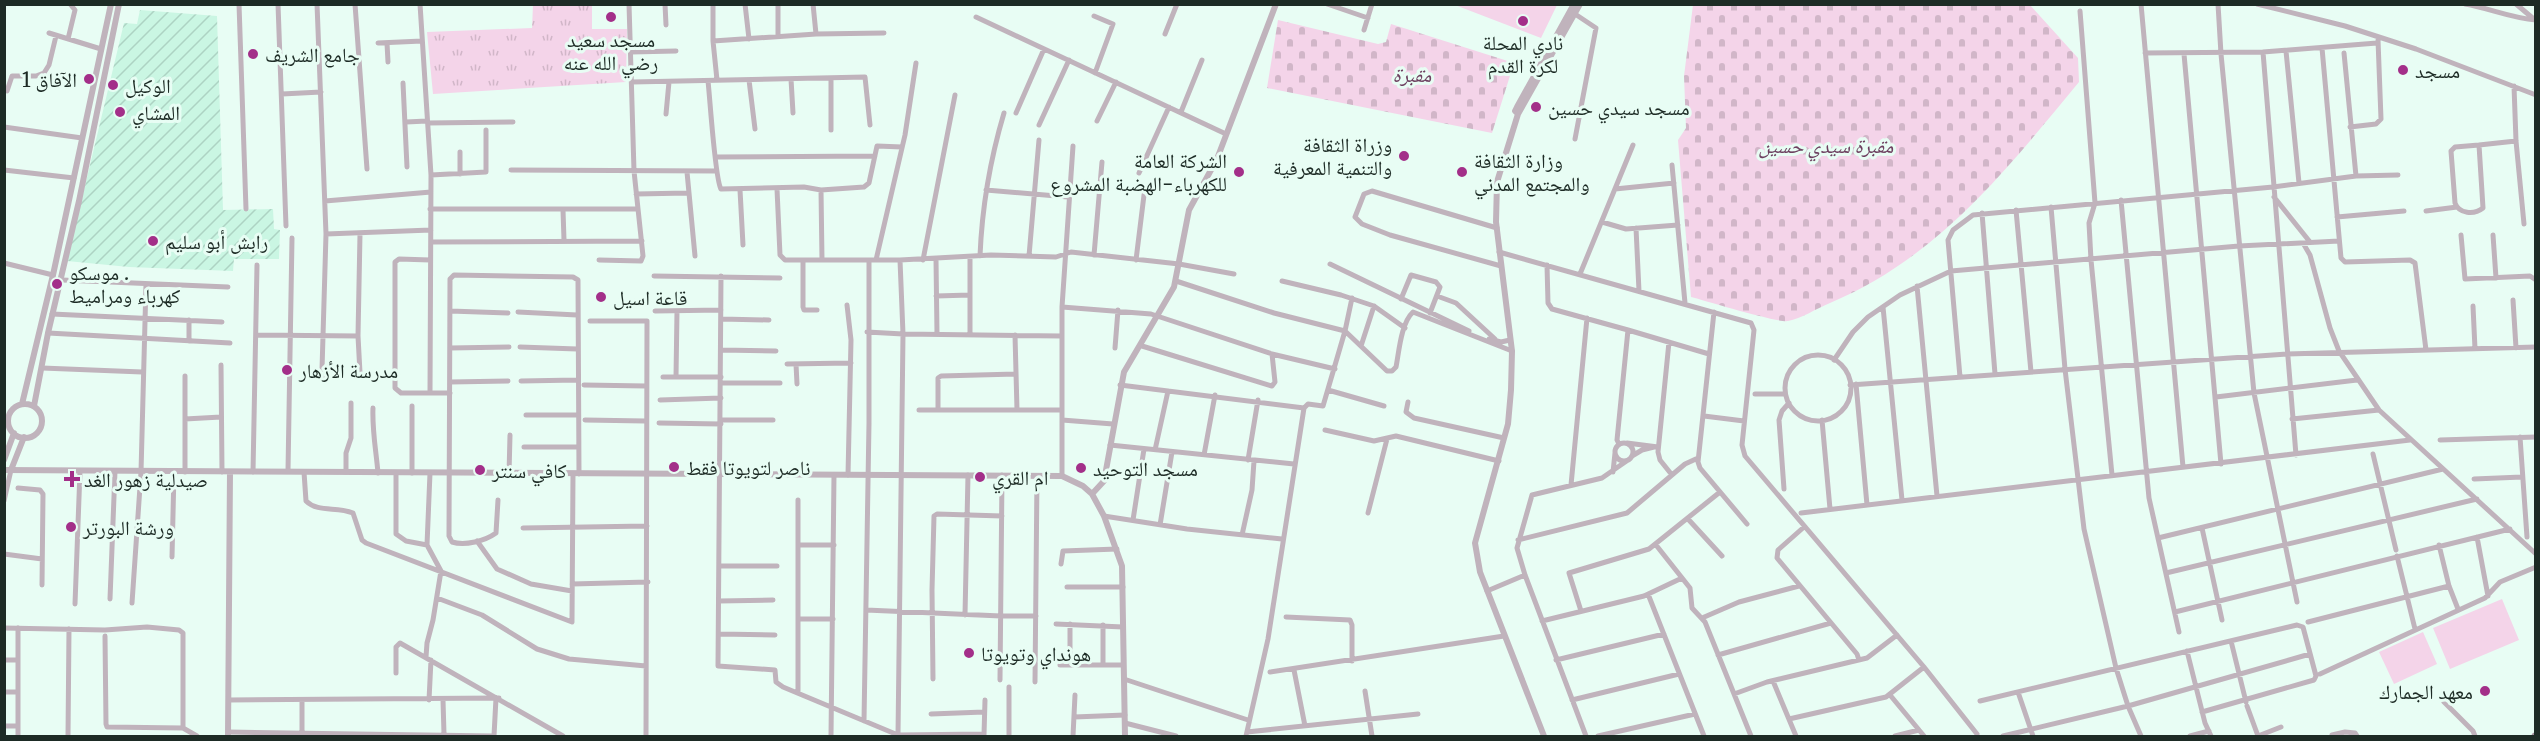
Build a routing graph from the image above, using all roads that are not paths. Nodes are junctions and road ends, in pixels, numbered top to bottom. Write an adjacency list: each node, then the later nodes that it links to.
1 (70, 4): 40 (street)
2 (111, 4): 48 (street)
3 (119, 4): 217 (street)
4 (239, 4): 149 (street)
5 (278, 4): 75 (street)
6 (317, 4): 74 (street)
7 (355, 4): 111 (street)
8 (420, 4): 42 (street)
9 (629, 4): 52 (street)
10 (665, 4): 32 (street)
11 (713, 4): 43 (street)
12 (746, 4): 41 (street)
13 (778, 4): 39 (street)
14 (813, 4): 36 (street)
15 (1178, 4): 37 (street)
16 (1327, 4): 30 (street)
17 (1372, 4): 30 (street)
18 (1574, 4): 84 (street)
19 (1580, 4): 27 (street)
20 (2141, 4): 54 (street)
21 (2218, 4): 57 (street)
22 (2257, 4): 44 (street)
23 (2465, 4): 31 (street)
24 (2516, 4): 31 (street)
25 (1274, 5): 96 (street)
26 (2080, 11): 146 (street)
27 (1575, 14): 84 (street); 98 (street)
28 (1094, 16): 62 (street)
29 (976, 17): 49 (street)
30 (1368, 18): 33 (street)
31 (2535, 20)
32 (666, 25)
33 (1364, 30)
34 (48, 33): 38 (street)
35 (884, 33): 36 (street)
36 (816, 34): 39 (street)
37 (1165, 34)
38 (56, 36): 40 (street); 73 (street)
39 (778, 36): 41 (street)
40 (68, 39): 48 (street)
41 (749, 39): 43 (street)
42 (422, 41): 46 (street); 87 (street)
43 (713, 41): 65 (street)
44 (2378, 41): 47 (street); 72 (street); 92 (street)
45 (378, 43): 46 (street)
46 (387, 43): 60 (street)
47 (2322, 48): 51 (street); 124 (street)
48 (102, 49): 97 (street)
49 (1044, 49): 58 (street); 82 (street)
50 (676, 51): 52 (street)
51 (2286, 51): 53 (street); 126 (street)
52 (631, 52): 68 (street)
53 (2263, 52): 57 (street); 129 (street)
54 (2145, 53): 56 (street); 143 (street)
55 (2344, 53): 92 (street)
56 (2184, 54): 57 (street); 140 (street)
57 (2221, 54): 135 (street)
58 (1069, 60): 62 (street); 90 (street)
59 (1202, 60): 79 (street)
60 (388, 62)
61 (916, 63): 104 (street)
62 (1095, 73): 70 (street)
63 (831, 78): 64 (street); 89 (street); 95 (street)
64 (791, 79): 66 (street); 80 (street)
65 (717, 80): 66 (street); 67 (street)
66 (749, 80): 93 (street)
67 (708, 81): 69 (street); 107 (street)
68 (632, 82): 69 (street); 114 (street)
69 (669, 82): 83 (street)
70 (1116, 82): 78 (street); 85 (street)
71 (403, 83): 86 (street)
72 (2514, 86): 77 (street); 100 (street)
73 (7, 91)
74 (321, 92): 75 (street); 145 (street)
75 (282, 94): 161 (street)
76 (955, 95): 196 (street)
77 (2535, 95)
78 (1169, 107): 79 (street); 117 (street)
79 (1181, 112): 96 (street)
80 (793, 113)
81 (1004, 113): 134 (street)
82 (1016, 113)
83 (666, 114)
84 (1518, 114): 162 (street)
85 (1096, 121)
86 (406, 122): 87 (street); 110 (street)
87 (428, 122): 88 (street); 119 (street)
88 (513, 122)
89 (870, 125)
90 (1039, 125)
91 (4, 127): 97 (street)
92 (2350, 127): 122 (street)
93 (754, 129)
94 (486, 130): 118 (street)
95 (831, 130)
96 (1226, 134): 201 (street)
97 (82, 138): 123 (street)
98 (1575, 139)
99 (1039, 140): 139 (street)
100 (2516, 141): 102 (street); 159 (street)
101 (1634, 145): 120 (street)
102 (2479, 145): 148 (street); 148 (street)
103 (1073, 146): 142 (street)
104 (902, 147): 106 (street); 194 (street)
105 (460, 152): 118 (street)
106 (874, 156): 107 (street); 133 (street)
107 (716, 157): 115 (street)
108 (1102, 162): 181 (street)
109 (1672, 165): 125 (street)
110 (407, 167)
111 (367, 169)
112 (4, 170): 123 (street)
113 (511, 170): 114 (street)
114 (634, 171): 116 (street); 138 (street)
115 (716, 171): 116 (street); 132 (street)
116 (687, 172): 137 (street)
117 (1139, 173)
118 (460, 174): 119 (street)
119 (431, 175): 136 (street)
120 (1621, 175): 127 (street); 131 (street)
121 (2398, 175): 122 (street)
122 (2356, 176): 124 (street)
123 (74, 178): 211 (street)
124 (2333, 179): 126 (street); 157 (street)
125 (1674, 183): 127 (street); 160 (street)
126 (2299, 183): 129 (street)
127 (1633, 186): 131 (street)
128 (1145, 187): 197 (street)
129 (2273, 187): 135 (street); 141 (street)
130 (777, 189): 132 (street); 133 (street); 191 (street)
131 (1615, 189): 158 (street)
132 (740, 190): 176 (street)
133 (821, 190): 192 (street)
134 (986, 190): 139 (street); 183 (street)
135 (2234, 190): 140 (street); 177 (street)
136 (431, 192): 145 (street); 150 (street)
137 (688, 193): 138 (street); 182 (street)
138 (636, 194): 151 (street)
139 (1034, 194): 142 (street); 184 (street)
140 (2196, 194): 143 (street); 178 (street)
141 (2273, 196): 174 (street); 175 (street)
142 (1068, 197): 185 (street)
143 (2158, 197): 144 (street); 180 (street)
144 (2121, 200): 146 (street); 186 (street)
145 (325, 201): 165 (street)
146 (2095, 203): 147 (street); 198 (street)
147 (2051, 207): 153 (street); 199 (street)
148 (2457, 207): 155 (street)
149 (246, 209)
150 (430, 209): 152 (street); 164 (street)
151 (638, 209): 152 (street); 171 (street)
152 (563, 210): 170 (street)
153 (2016, 210): 156 (street); 204 (street)
154 (2404, 210): 157 (street)
155 (2426, 211)
156 (1982, 213): 207 (street); 208 (street)
157 (2337, 217): 172 (street)
158 (1602, 222): 163 (street); 210 (street)
159 (2524, 224)
160 (1678, 225): 163 (street); 230 (street)
161 (286, 226)
162 (1497, 228): 179 (street); 206 (street)
163 (1636, 228): 223 (street)
164 (431, 230): 166 (street); 173 (street)
165 (326, 234): 166 (street); 267 (street)
166 (360, 234): 268 (street)
167 (2461, 235): 215 (street)
168 (2493, 235): 215 (street)
169 (292, 238): 265 (street)
170 (564, 240): 171 (street); 173 (street)
171 (642, 241): 190 (street)
172 (2339, 241): 174 (street); 287 (street)
173 (431, 242): 189 (street)
174 (2306, 243): 175 (street); 290 (street)
175 (2277, 244): 177 (street); 293 (street)
176 (743, 245)
177 (2239, 246): 178 (street); 294 (street)
178 (2201, 250): 180 (street); 295 (street)
179 (1499, 252): 203 (street); 206 (street)
180 (2163, 253): 186 (street); 297 (street)
181 (1094, 255): 185 (street); 197 (street)
182 (695, 256)
183 (980, 256): 184 (street); 187 (street)
184 (1029, 256): 185 (street)
185 (1064, 256): 234 (street)
186 (2126, 257): 198 (street); 301 (street)
187 (970, 258): 188 (street); 224 (street)
188 (936, 259): 196 (street); 225 (street)
189 (430, 260): 335 (street); 335 (street)
190 (599, 260)
191 (803, 260): 192 (street); 237 (street)
192 (822, 260): 193 (street)
193 (869, 260): 194 (street); 259 (street)
194 (876, 260): 195 (street)
195 (900, 260): 196 (street); 261 (street)
196 (923, 260)
197 (1136, 260): 201 (street)
198 (2091, 260): 199 (street); 303 (street)
199 (2056, 262): 204 (street); 306 (street)
200 (4, 263): 211 (street)
201 (1179, 264): 209 (street); 218 (street)
202 (1330, 264): 228 (street)
203 (1546, 265): 210 (street); 250 (street)
204 (2021, 265): 207 (street); 308 (street)
205 (257, 266): 264 (street)
206 (1501, 266): 271 (street)
207 (1986, 268): 208 (street); 311 (street)
208 (1951, 272): 221 (street); 316 (street)
209 (1234, 274)
210 (1580, 274): 223 (street)
211 (53, 275): 348 (street)
212 (654, 276): 213 (street)
213 (722, 276): 214 (street); 236 (street)
214 (780, 278)
215 (2496, 279): 216 (street)
216 (2535, 279)
217 (62, 280): 220 (street); 246 (street)
218 (1176, 281): 248 (street); 258 (street)
219 (1282, 281): 227 (street)
220 (146, 284): 222 (street); 249 (street)
221 (1917, 286): 235 (street); 318 (street)
222 (228, 287)
223 (1640, 291): 230 (street)
224 (970, 295): 225 (street); 263 (street)
225 (936, 296): 262 (street)
226 (1437, 296): 228 (street); 245 (street); 273 (street)
227 (1352, 298): 232 (street); 258 (street)
228 (1401, 299): 245 (street)
229 (2513, 300): 283 (street)
230 (1685, 303): 243 (street)
231 (847, 305): 298 (street)
232 (1374, 306): 256 (street); 277 (street)
233 (2472, 306): 285 (street)
234 (1062, 307): 238 (street); 269 (street)
235 (1883, 307): 296 (street); 325 (street)
236 (721, 310): 241 (street); 251 (street)
237 (817, 310)
238 (1118, 310): 248 (street); 282 (street)
239 (450, 311): 244 (street); 247 (street); 281 (street)
240 (655, 311): 241 (street)
241 (677, 311): 314 (street)
242 (518, 312): 247 (street)
243 (1714, 312): 292 (street); 370 (street)
244 (508, 313)
245 (1430, 313): 273 (street)
246 (52, 314): 249 (street); 260 (street)
247 (577, 315): 284 (street)
248 (1158, 316): 276 (street); 291 (street); 315 (street)
249 (144, 318): 252 (street); 270 (street)
250 (1587, 318): 257 (street); 444 (street)
251 (721, 319): 253 (street); 286 (street)
252 (189, 320): 255 (street); 272 (street)
253 (768, 320)
254 (590, 321): 331 (street)
255 (222, 322)
256 (1405, 328): 277 (street); 289 (street)
257 (1628, 330): 274 (street); 385 (street)
258 (1345, 331): 277 (street); 305 (street)
259 (867, 332): 261 (street); 436 (street)
260 (48, 333): 270 (street); 304 (street)
261 (903, 334): 262 (street); 439 (street)
262 (937, 334): 263 (street)
263 (970, 334): 266 (street)
264 (256, 335): 265 (street); 417 (street)
265 (291, 335): 267 (street); 410 (street)
266 (1015, 335): 269 (street); 310 (street)
267 (324, 336): 268 (street); 317 (street)
268 (358, 336): 309 (street)
269 (1061, 336): 357 (street)
270 (143, 339): 272 (street); 307 (street)
271 (1510, 340): 273 (street); 289 (street)
272 (189, 341): 275 (street)
273 (1497, 341)
274 (1669, 342): 292 (street); 389 (street)
275 (230, 343)
276 (1142, 346): 291 (street); 315 (street)
277 (1361, 346)
278 (509, 347): 281 (street)
279 (520, 347): 284 (street)
280 (2535, 347): 283 (street)
281 (450, 348): 324 (street)
282 (1115, 348)
283 (2516, 348): 285 (street)
284 (577, 349): 319 (street)
285 (2475, 349): 287 (street)
286 (722, 350): 288 (street); 320 (street)
287 (2426, 350): 290 (street)
288 (776, 351)
289 (1512, 351): 380 (street)
290 (2339, 351): 293 (street); 321 (street)
291 (1272, 354): 305 (street)
292 (1709, 354): 361 (street)
293 (2287, 354): 294 (street); 332 (street)
294 (2249, 356): 295 (street); 337 (street)
295 (2212, 359): 297 (street); 341 (street)
296 (1834, 360): 328 (street); 339 (street)
297 (2173, 362): 301 (street); 405 (street)
298 (850, 363): 300 (street); 431 (street)
299 (787, 364): 300 (street)
300 (796, 364): 327 (street)
301 (2136, 364): 303 (street); 411 (street)
302 (221, 365): 362 (street)
303 (2102, 367): 306 (street); 435 (street)
304 (42, 368): 307 (street); 350 (street)
305 (1335, 369): 333 (street)
306 (2065, 369): 308 (street); 441 (street)
307 (142, 372): 412 (street)
308 (2031, 372): 311 (street)
309 (360, 373)
310 (1016, 374): 355 (street); 356 (street)
311 (1995, 374): 316 (street)
312 (185, 376): 363 (street)
313 (663, 377): 314 (street)
314 (676, 377): 320 (street)
315 (1123, 377): 330 (street)
316 (1960, 377): 318 (street)
317 (325, 379)
318 (1926, 379): 325 (street); 449 (street)
319 (577, 380): 323 (street); 360 (street)
320 (721, 380): 326 (street); 342 (street)
321 (2357, 380): 332 (street); 358 (street)
322 (508, 381): 324 (street)
323 (521, 381)
324 (450, 382): 336 (street)
325 (1891, 382): 328 (street); 453 (street)
326 (780, 383)
327 (796, 384)
328 (1853, 384): 368 (street); 455 (street)
329 (585, 385): 331 (street)
330 (1120, 385): 334 (street); 373 (street)
331 (646, 386): 369 (street)
332 (2290, 389): 337 (street); 364 (street)
333 (1328, 390): 349 (street); 353 (street)
334 (1168, 391): 340 (street); 391 (street)
335 (430, 393): 336 (street)
336 (450, 393): 425 (street)
337 (2254, 393): 341 (street); 399 (street)
338 (1755, 394): 339 (street)
339 (1785, 394): 347 (street)
340 (1215, 395): 344 (street); 395 (street)
341 (2216, 397): 404 (street)
342 (721, 398): 343 (street); 371 (street)
343 (660, 400)
344 (1258, 400): 353 (street); 401 (street)
345 (1408, 402): 380 (street)
346 (351, 403): 419 (street)
347 (1789, 403): 368 (street); 446 (street)
348 (22, 404): 350 (street); 375 (street)
349 (1384, 405)
350 (34, 406): 377 (street)
351 (412, 406): 423 (street)
352 (373, 408): 421 (street)
353 (1304, 408): 403 (street)
354 (919, 410): 355 (street)
355 (938, 410): 356 (street)
356 (1017, 410): 357 (street)
357 (1062, 410): 367 (street)
358 (2379, 410): 364 (street); 382 (street)
359 (526, 415): 360 (street)
360 (578, 415): 388 (street)
361 (1704, 416): 370 (street); 398 (street)
362 (221, 417): 363 (street); 415 (street)
363 (185, 419): 414 (street)
364 (2292, 419): 396 (street)
365 (585, 420): 369 (street)
366 (773, 420): 371 (street)
367 (1062, 420): 373 (street); 438 (street)
368 (1822, 420): 456 (street)
369 (645, 421): 428 (street)
370 (1744, 421): 469 (street)
371 (721, 422): 372 (street); 429 (street)
372 (659, 423)
373 (1113, 424): 386 (street)
374 (1325, 430): 381 (street)
375 (14, 433): 377 (street); 400 (street)
376 (510, 435): 426 (street)
377 (24, 437): 407 (street)
378 (2520, 437): 379 (street); 383 (street); 440 (street)
379 (2535, 437)
380 (1504, 438): 402 (street)
381 (1387, 440): 402 (street); 458 (street)
382 (2410, 440): 396 (street); 406 (street)
383 (2440, 440)
384 (1627, 443): 385 (street); 389 (street); 397 (street)
385 (1619, 444): 392 (street)
386 (1110, 445): 390 (street); 448 (street)
387 (524, 447): 388 (street)
388 (578, 447): 427 (street)
389 (1658, 447): 397 (street); 434 (street)
390 (1144, 449): 391 (street); 465 (street)
391 (1155, 450): 393 (street)
392 (1615, 451): 397 (street); 420 (street)
393 (1172, 452): 395 (street); 467 (street)
394 (2373, 454): 443 (street)
395 (1204, 455): 401 (street)
396 (2296, 455): 399 (street)
397 (1630, 458): 420 (street)
398 (1698, 458): 434 (street); 447 (street)
399 (2267, 458): 404 (street); 457 (street)
400 (4, 460)
401 (1251, 460): 403 (street); 474 (street)
402 (1498, 460): 512 (street)
403 (1294, 464): 478 (street)
404 (2221, 464): 405 (street)
405 (2183, 467): 411 (street)
406 (2443, 469): 443 (street); 450 (street)
407 (8, 470): 408 (street); 454 (street)
408 (80, 471): 409 (street); 523 (street)
409 (115, 471): 412 (street); 517 (street)
410 (288, 471): 417 (street); 418 (street)
411 (2146, 471): 435 (street); 477 (street)
412 (141, 472): 413 (street); 521 (street)
413 (174, 472): 414 (street); 491 (street)
414 (185, 472): 415 (street)
415 (222, 472): 416 (street)
416 (230, 472): 417 (street); 595 (street)
417 (253, 472)
418 (304, 472): 419 (street); 499 (street)
419 (346, 472): 421 (street)
420 (1613, 472): 444 (street)
421 (378, 473): 422 (street)
422 (396, 473): 423 (street); 482 (street)
423 (412, 473): 424 (street)
424 (430, 473): 425 (street); 482 (street)
425 (448, 474): 426 (street); 480 (street)
426 (509, 474): 427 (street)
427 (576, 474): 428 (street); 471 (street)
428 (646, 475): 429 (street); 468 (street)
429 (721, 475): 430 (street); 496 (street)
430 (834, 475): 431 (street); 484 (street)
431 (848, 475): 436 (street)
432 (968, 475): 433 (street); 439 (street); 460 (street)
433 (1002, 475): 437 (street); 461 (street)
434 (1672, 475): 479 (street)
435 (2112, 475): 441 (street)
436 (867, 476): 439 (street); 525 (street)
437 (1037, 476): 438 (street); 532 (street)
438 (1062, 476): 448 (street)
439 (901, 477): 526 (street)
440 (2522, 477): 442 (street); 476 (street)
441 (2078, 478): 449 (street); 572 (street)
442 (2474, 479)
443 (2380, 483): 457 (street); 464 (street)
444 (1570, 485): 479 (street)
445 (18, 488): 493 (street)
446 (1784, 489)
447 (1720, 492): 463 (street); 466 (street)
448 (1092, 494): 462 (street)
449 (1937, 496): 453 (street)
450 (2477, 499): 464 (street); 473 (street)
451 (498, 500): 480 (street)
452 (798, 500): 483 (street)
453 (1902, 500): 455 (street)
454 (4, 501)
455 (1867, 505): 456 (street)
456 (1830, 509): 459 (street)
457 (2277, 509): 472 (street); 481 (street)
458 (1368, 513)
459 (1801, 513)
460 (967, 515): 461 (street); 529 (street); 530 (street)
461 (1002, 516): 531 (street)
462 (1104, 516): 465 (street); 487 (street)
463 (1688, 519): 485 (street); 492 (street)
464 (2388, 519): 481 (street); 488 (street)
465 (1133, 520): 467 (street)
466 (1747, 524)
467 (1160, 525): 474 (street)
468 (647, 526): 471 (street); 503 (street)
469 (1804, 527): 507 (street); 553 (street)
470 (523, 528): 471 (street)
471 (571, 528): 505 (street)
472 (2202, 528): 477 (street); 494 (street)
473 (2510, 529): 475 (street); 490 (street)
474 (1242, 535): 478 (street)
475 (2477, 537): 486 (street); 514 (street)
476 (2527, 537)
477 (2158, 538): 500 (street)
478 (1282, 539): 615 (street)
479 (1518, 540): 501 (street)
480 (477, 541): 511 (street)
481 (2284, 544): 494 (street); 504 (street)
482 (426, 545): 499 (street)
483 (799, 545): 484 (street); 535 (street)
484 (834, 545): 536 (street)
485 (1656, 545): 502 (street); 527 (street)
486 (2439, 545): 488 (street); 508 (street)
487 (1117, 549): 495 (street); 510 (street)
488 (2397, 553): 504 (street); 515 (street)
489 (4, 554): 493 (street)
490 (2535, 554)
491 (172, 556)
492 (1722, 556)
493 (42, 559): 506 (street)
494 (2210, 563): 500 (street); 520 (street)
495 (1061, 564)
496 (720, 566): 497 (street); 519 (street)
497 (777, 566)
498 (2535, 567): 514 (street)
499 (441, 571): 511 (street); 516 (street)
500 (2166, 573): 528 (street)
501 (1525, 575): 512 (street); 538 (street)
502 (1682, 578): 513 (street); 534 (street)
503 (648, 582): 505 (street); 570 (street)
504 (2292, 582): 520 (street); 522 (street)
505 (572, 584): 511 (street)
506 (42, 585)
507 (1799, 586): 534 (street); 540 (street)
508 (2449, 586): 515 (street); 524 (street)
509 (1067, 587): 510 (street)
510 (1123, 587): 544 (street)
511 (572, 591)
512 (1487, 591): 555 (street)
513 (1648, 594): 527 (street); 551 (street)
514 (2488, 596): 524 (street)
515 (2408, 597): 539 (street); 548 (street)
516 (437, 598): 560 (street); 570 (street)
517 (110, 599)
518 (773, 600): 519 (street)
519 (719, 601): 550 (street)
520 (2218, 601): 528 (street); 537 (street)
521 (132, 603)
522 (2297, 603)
523 (75, 604)
524 (2457, 609): 548 (street)
525 (866, 610): 526 (street); 616 (street)
526 (900, 611): 529 (street); 633 (street)
527 (1581, 611): 538 (street)
528 (2175, 612): 549 (street)
529 (932, 614): 530 (street); 579 (street)
530 (964, 615): 531 (street)
531 (1001, 616): 532 (street); 581 (street)
532 (1036, 616): 583 (street)
533 (1286, 616): 565 (street)
534 (1702, 618): 559 (street)
535 (799, 619): 536 (street); 589 (street)
536 (833, 619): 605 (street)
537 (2222, 620)
538 (1542, 621): 563 (street)
539 (2308, 622)
540 (1830, 623): 559 (street); 564 (street)
541 (1056, 624): 542 (street)
542 (1070, 624): 543 (street); 567 (street)
543 (1103, 626): 544 (street); 568 (street)
544 (1123, 627): 569 (street)
545 (4, 628): 546 (street)
546 (18, 628): 547 (street); 562 (street)
547 (69, 629): 623 (street); 637 (street)
548 (2415, 629): 578 (street)
549 (2179, 632)
550 (719, 634): 552 (street); 589 (street)
551 (1664, 634): 563 (street); 576 (street)
552 (775, 635)
553 (1897, 635): 564 (street); 571 (street)
554 (105, 636): 623 (street)
555 (1504, 636): 565 (street); 649 (street)
556 (2231, 641): 557 (street); 558 (street); 577 (street)
557 (2187, 651): 572 (street); 584 (street)
558 (2310, 654): 577 (street); 603 (street)
559 (1718, 655): 591 (street)
560 (428, 659): 575 (street); 594 (street); 597 (street)
561 (4, 660): 562 (street)
562 (18, 660): 588 (street)
563 (1556, 660): 600 (street)
564 (1859, 660): 582 (street)
565 (1352, 661): 573 (street)
566 (1059, 665): 567 (street)
567 (1070, 665): 568 (street)
568 (1103, 665): 569 (street)
569 (1123, 665): 580 (street)
570 (646, 666): 642 (street)
571 (1924, 667): 593 (street); 629 (street)
572 (2116, 668): 590 (street); 604 (street)
573 (1294, 670): 574 (street); 621 (street)
574 (1270, 672)
575 (396, 673)
576 (1679, 674): 600 (street); 610 (street)
577 (2239, 674): 584 (street); 603 (street)
578 (2320, 674)
579 (933, 679)
580 (1124, 679): 611 (street); 615 (street)
581 (1000, 680)
582 (1773, 681): 591 (street); 614 (street)
583 (1035, 682)
584 (2196, 686): 604 (street); 607 (street)
585 (1009, 687): 644 (street)
586 (1365, 691): 613 (street)
587 (4, 692): 588 (street)
588 (18, 692): 619 (street)
589 (798, 692): 605 (street)
590 (2018, 692): 601 (street); 625 (street)
591 (1734, 694): 653 (street)
592 (1075, 695): 612 (street)
593 (1890, 695): 614 (street); 624 (street)
594 (497, 698): 598 (street); 620 (street); 639 (street)
595 (229, 700): 596 (street); 626 (street)
596 (302, 700): 597 (street); 631 (street)
597 (429, 700): 598 (street)
598 (443, 700): 627 (street)
599 (985, 700): 606 (street)
600 (1572, 700): 650 (street)
601 (1980, 701)
602 (2444, 702): 663 (street)
603 (2246, 704): 607 (street); 661 (street)
604 (2128, 706): 625 (street); 659 (street)
605 (832, 708): 616 (street); 643 (street)
606 (984, 712): 608 (street); 634 (street)
607 (2202, 712): 630 (street)
608 (931, 714)
609 (1418, 714): 613 (street)
610 (1695, 714): 651 (street); 652 (street)
611 (1125, 715): 612 (street); 617 (street)
612 (1074, 717): 645 (street)
613 (1370, 718): 621 (street); 648 (street)
614 (1789, 719): 654 (street)
615 (1248, 720): 628 (street)
616 (864, 721): 633 (street)
617 (1125, 723): 646 (street); 647 (street)
618 (4, 726): 619 (street)
619 (18, 726): 636 (street)
620 (545, 726): 640 (street); 641 (street)
621 (1305, 726): 628 (street)
622 (2281, 727): 661 (street)
623 (183, 728): 638 (street)
624 (1919, 730): 655 (street); 656 (street)
625 (2030, 730): 657 (street); 658 (street)
626 (228, 734): 631 (street)
627 (444, 734): 632 (street); 639 (street)
628 (1246, 734)
629 (1977, 734)
630 (2210, 734): 660 (street)
631 (302, 735): 632 (street)
632 (398, 735)
633 (898, 735): 634 (street)
634 (984, 735)
635 (2332, 735): 662 (street)
636 (18, 736)
637 (68, 736)
638 (197, 736)
639 (494, 736)
640 (545, 736)
641 (563, 736)
642 (646, 736)
643 (831, 736)
644 (1009, 736)
645 (1073, 736)
646 (1125, 736)
647 (1176, 736)
648 (1372, 736)
649 (1544, 736)
650 (1586, 736)
651 (1598, 736)
652 (1704, 736)
653 (1751, 736)
654 (1796, 736)
655 (1895, 736)
656 (1924, 736)
657 (2003, 736)
658 (2033, 736)
659 (2141, 736)
660 (2190, 736)
661 (2258, 736)
662 (2357, 736)
663 (2475, 736)

